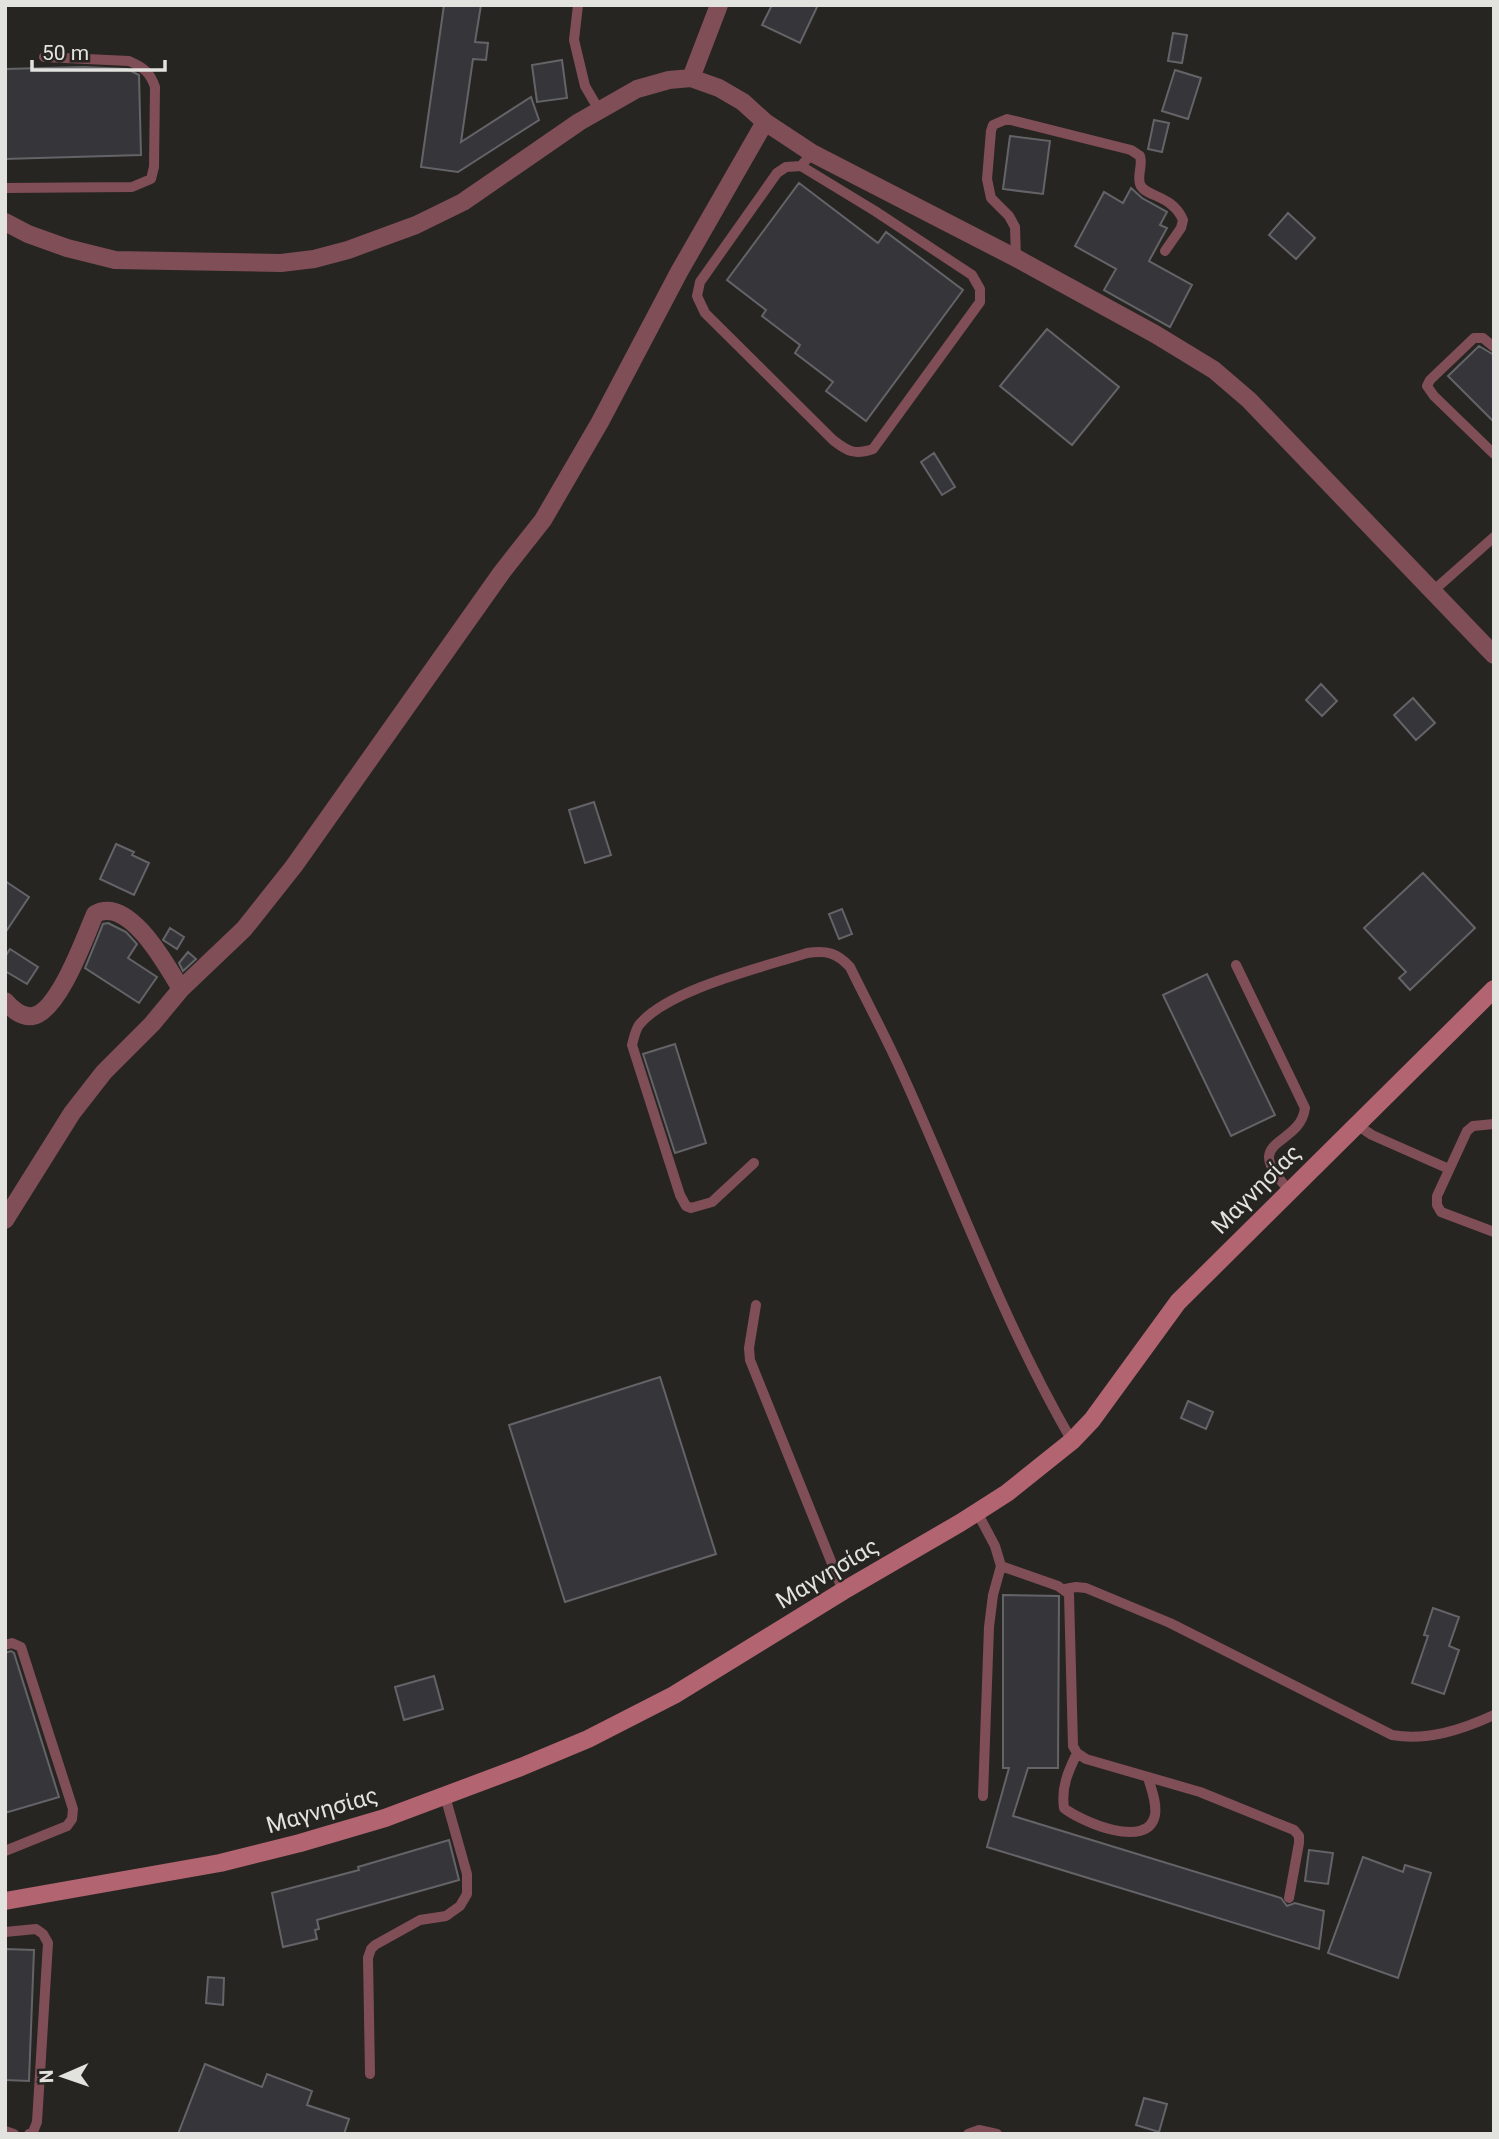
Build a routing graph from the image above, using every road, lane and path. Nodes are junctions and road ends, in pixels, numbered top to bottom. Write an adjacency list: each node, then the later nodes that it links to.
1 (578, 5): 5 (lane)
2 (719, 5): 4 (street)
3 (44, 57): 8 (lane)
4 (691, 78): 5 (street); 6 (street)
5 (599, 110): 9 (street)
6 (765, 122): 7 (street); 18 (street)
7 (806, 160): 7 (lane); 11 (street)
8 (5, 188)
9 (5, 222)
10 (1165, 251): 11 (lane)
11 (1016, 258): 15 (street)
12 (1494, 346): 13 (lane)
13 (1494, 454)
14 (1494, 537): 15 (lane)
15 (1433, 591): 16 (street)
16 (1494, 655)
17 (1236, 965): 25 (lane)
18 (181, 989): 20 (street); 26 (street)
19 (1494, 989): 22 (street, Μαγνησίας)
20 (5, 1001)
21 (1494, 1124): 24 (lane)
22 (1357, 1125): 24 (lane); 25 (street, Μαγνησίας)
23 (754, 1163): 29 (lane)
24 (1449, 1169): 27 (lane)
25 (1289, 1190): 29 (street, Μαγνησίας)
26 (5, 1220)
27 (1494, 1232)
28 (756, 1305): 33 (lane)
29 (1072, 1441): 30 (street, Μαγνησίας)
30 (977, 1512): 31 (lane); 33 (street, Μαγνησίας)
31 (1001, 1566): 32 (lane); 39 (lane)
32 (1065, 1589): 35 (lane); 36 (lane)
33 (842, 1591): 38 (street, Μαγνησίας)
34 (5, 1645): 40 (lane)
35 (1494, 1715)
36 (1077, 1753): 37 (lane); 37 (lane)
37 (1148, 1777): 41 (lane)
38 (445, 1796): 42 (street, Μαγνησίας); 44 (lane)
39 (983, 1796)
40 (5, 1851)
41 (1289, 1898)
42 (5, 1901)
43 (5, 1932): 47 (lane)
44 (370, 2074)
45 (5, 2131): 46 (lane)
46 (14, 2134)
47 (29, 2134)
48 (968, 2134): 49 (lane)
49 (997, 2134)

